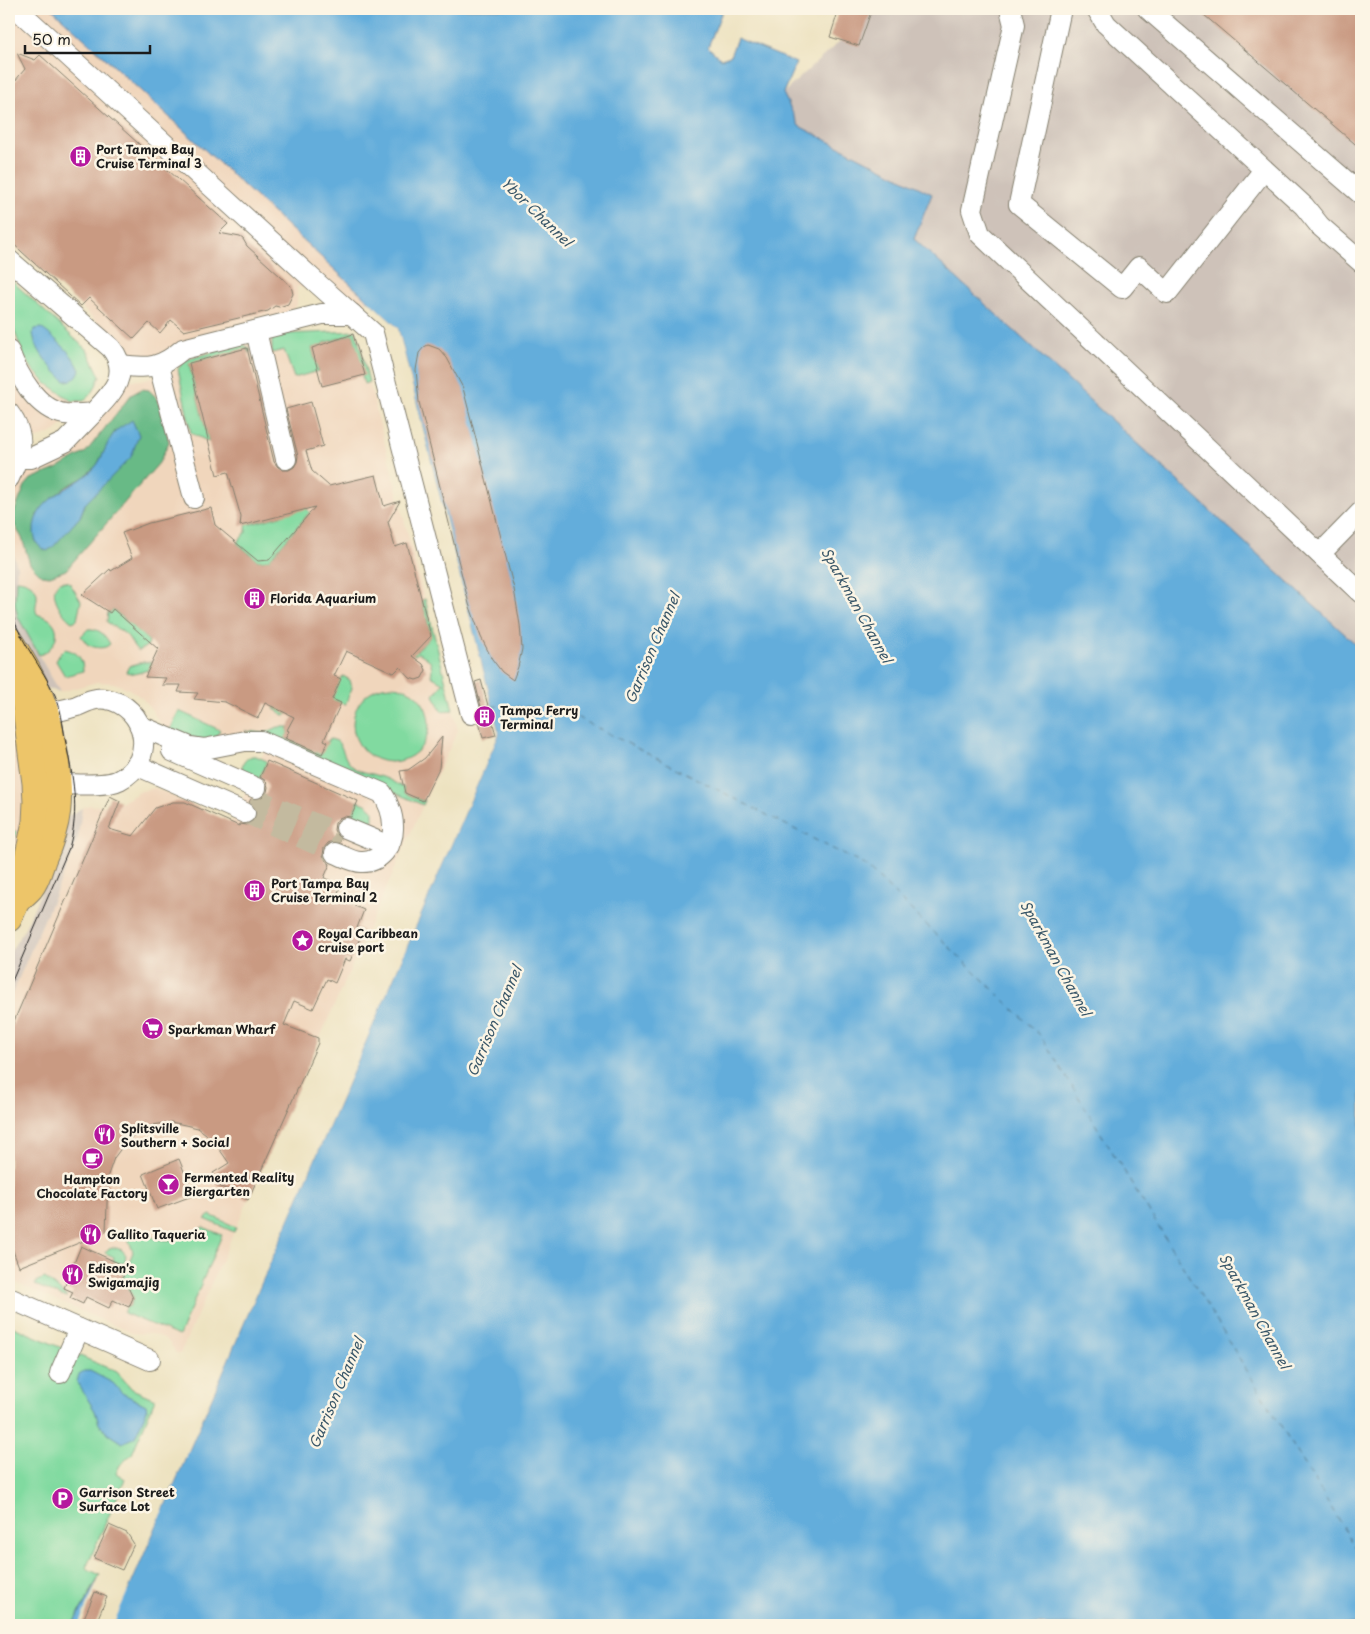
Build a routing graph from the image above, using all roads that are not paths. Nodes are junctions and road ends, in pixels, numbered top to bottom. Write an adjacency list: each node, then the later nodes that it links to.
1 (17, 9): 10 (street)
2 (1010, 9): 22 (street)
3 (1061, 9): 6 (street)
4 (1097, 9): 6 (street)
5 (1148, 9): 7 (street)
6 (1264, 170): 9 (street)
7 (1361, 194)
8 (9, 260): 13 (street)
9 (1361, 262)
10 (352, 314): 11 (street); 27 (street)
11 (256, 330): 14 (street); 18 (street)
12 (9, 351): 16 (street)
13 (121, 365): 14 (street); 16 (street)
14 (159, 366): 20 (street)
15 (9, 413): 17 (street)
16 (93, 413): 17 (street)
17 (18, 458): 19 (street)
18 (286, 459)
19 (9, 478)
20 (194, 498)
21 (1361, 512): 22 (street)
22 (1320, 554): 23 (street)
23 (1361, 593)
24 (9, 639): 26 (main road)
25 (9, 673): 29 (main road)
26 (47, 714): 28 (street); 29 (main road)
27 (471, 714)
28 (140, 747): 28 (street); 29 (street); 30 (street)
29 (47, 783): 31 (main road)
30 (383, 853): 30 (street)
31 (13, 910)
32 (9, 1298): 33 (street)
33 (73, 1326): 34 (street); 35 (street)
34 (150, 1360)
35 (54, 1370)

